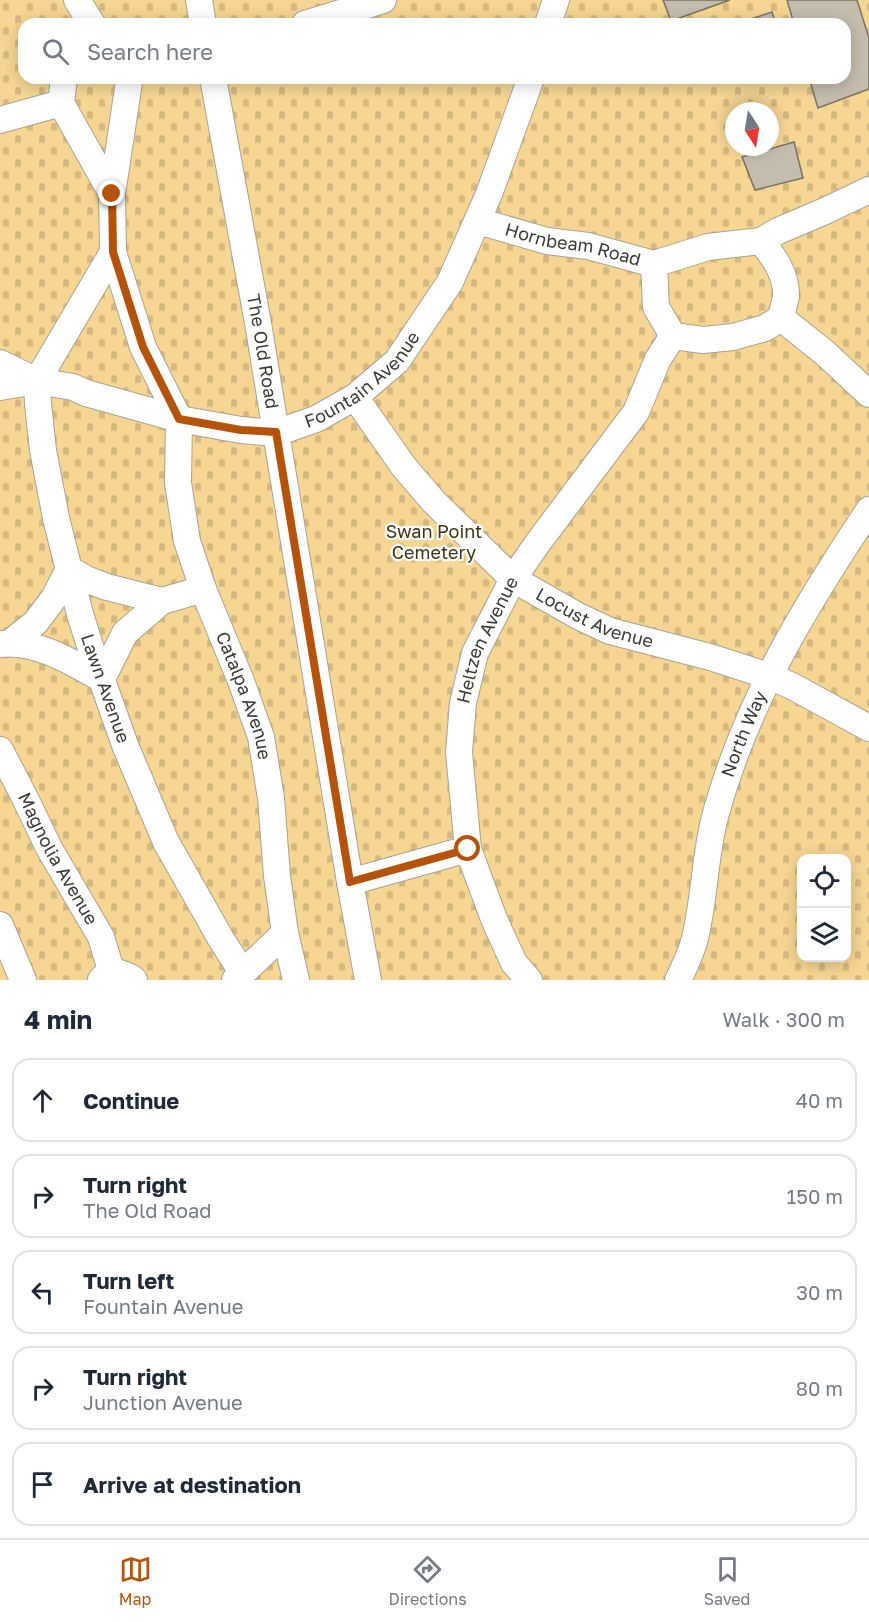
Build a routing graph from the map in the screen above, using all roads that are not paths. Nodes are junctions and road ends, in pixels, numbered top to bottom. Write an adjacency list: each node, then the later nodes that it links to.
1 (71, 0): 6 (lane)
2 (77, 0): 7 (lane)
3 (199, 0): 8 (lane)
4 (383, 0): 9 (lane)
5 (556, 0): 10 (lane)
6 (70, 18)
7 (88, 18)
8 (202, 18)
9 (324, 18)
10 (550, 18)
11 (63, 84): 15 (lane)
12 (131, 84): 18 (lane)
13 (214, 84): 31 (lane, The Old Road)
14 (529, 84): 19 (lane, Fountain Avenue)
15 (61, 104): 16 (lane); 18 (lane)
16 (0, 120)
17 (869, 190): 20 (lane, Hornbeam Road)
18 (112, 194): 21 (lane)
19 (478, 220): 22 (lane, Hornbeam Road); 29 (lane, Fountain Avenue)
20 (760, 241): 22 (lane, Hornbeam Road); 23 (lane)
21 (113, 252): 26 (lane); 30 (lane)
22 (654, 264): 24 (lane)
23 (781, 318): 24 (lane); 28 (lane)
24 (673, 336): 34 (lane, Heltzen Avenue)
25 (0, 363): 26 (lane, Fountain Avenue)
26 (37, 381): 27 (lane); 30 (lane, Fountain Avenue); 33 (lane, Lawn Avenue)
27 (0, 387)
28 (869, 394)
29 (355, 398): 31 (lane, Fountain Avenue); 34 (lane, Locust Avenue)
30 (179, 419): 31 (lane, Fountain Avenue); 35 (lane, Catalpa Avenue)
31 (276, 432): 43 (lane, The Old Road)
32 (869, 510): 38 (lane, North Way)
33 (69, 568): 36 (lane); 37 (lane); 39 (lane, Lawn Avenue)
34 (513, 579): 38 (lane, Locust Avenue); 42 (lane, Heltzen Avenue)
35 (203, 589): 36 (lane); 45 (lane, Catalpa Avenue)
36 (162, 601): 39 (lane)
37 (5, 644): 39 (lane)
38 (769, 676): 40 (lane, Locust Avenue); 53 (lane, North Way)
39 (102, 679): 47 (lane, Lawn Avenue)
40 (869, 728)
41 (0, 750): 46 (lane, Magnolia Avenue)
42 (468, 849): 43 (lane); 52 (lane, Heltzen Avenue)
43 (350, 882): 51 (lane, The Old Road)
44 (0, 925): 48 (lane)
45 (285, 933): 47 (lane); 50 (lane, Catalpa Avenue)
46 (106, 975): 49 (lane)
47 (238, 976)
48 (23, 980)
49 (134, 980)
50 (296, 980)
51 (368, 980)
52 (529, 980)
53 (678, 980)

